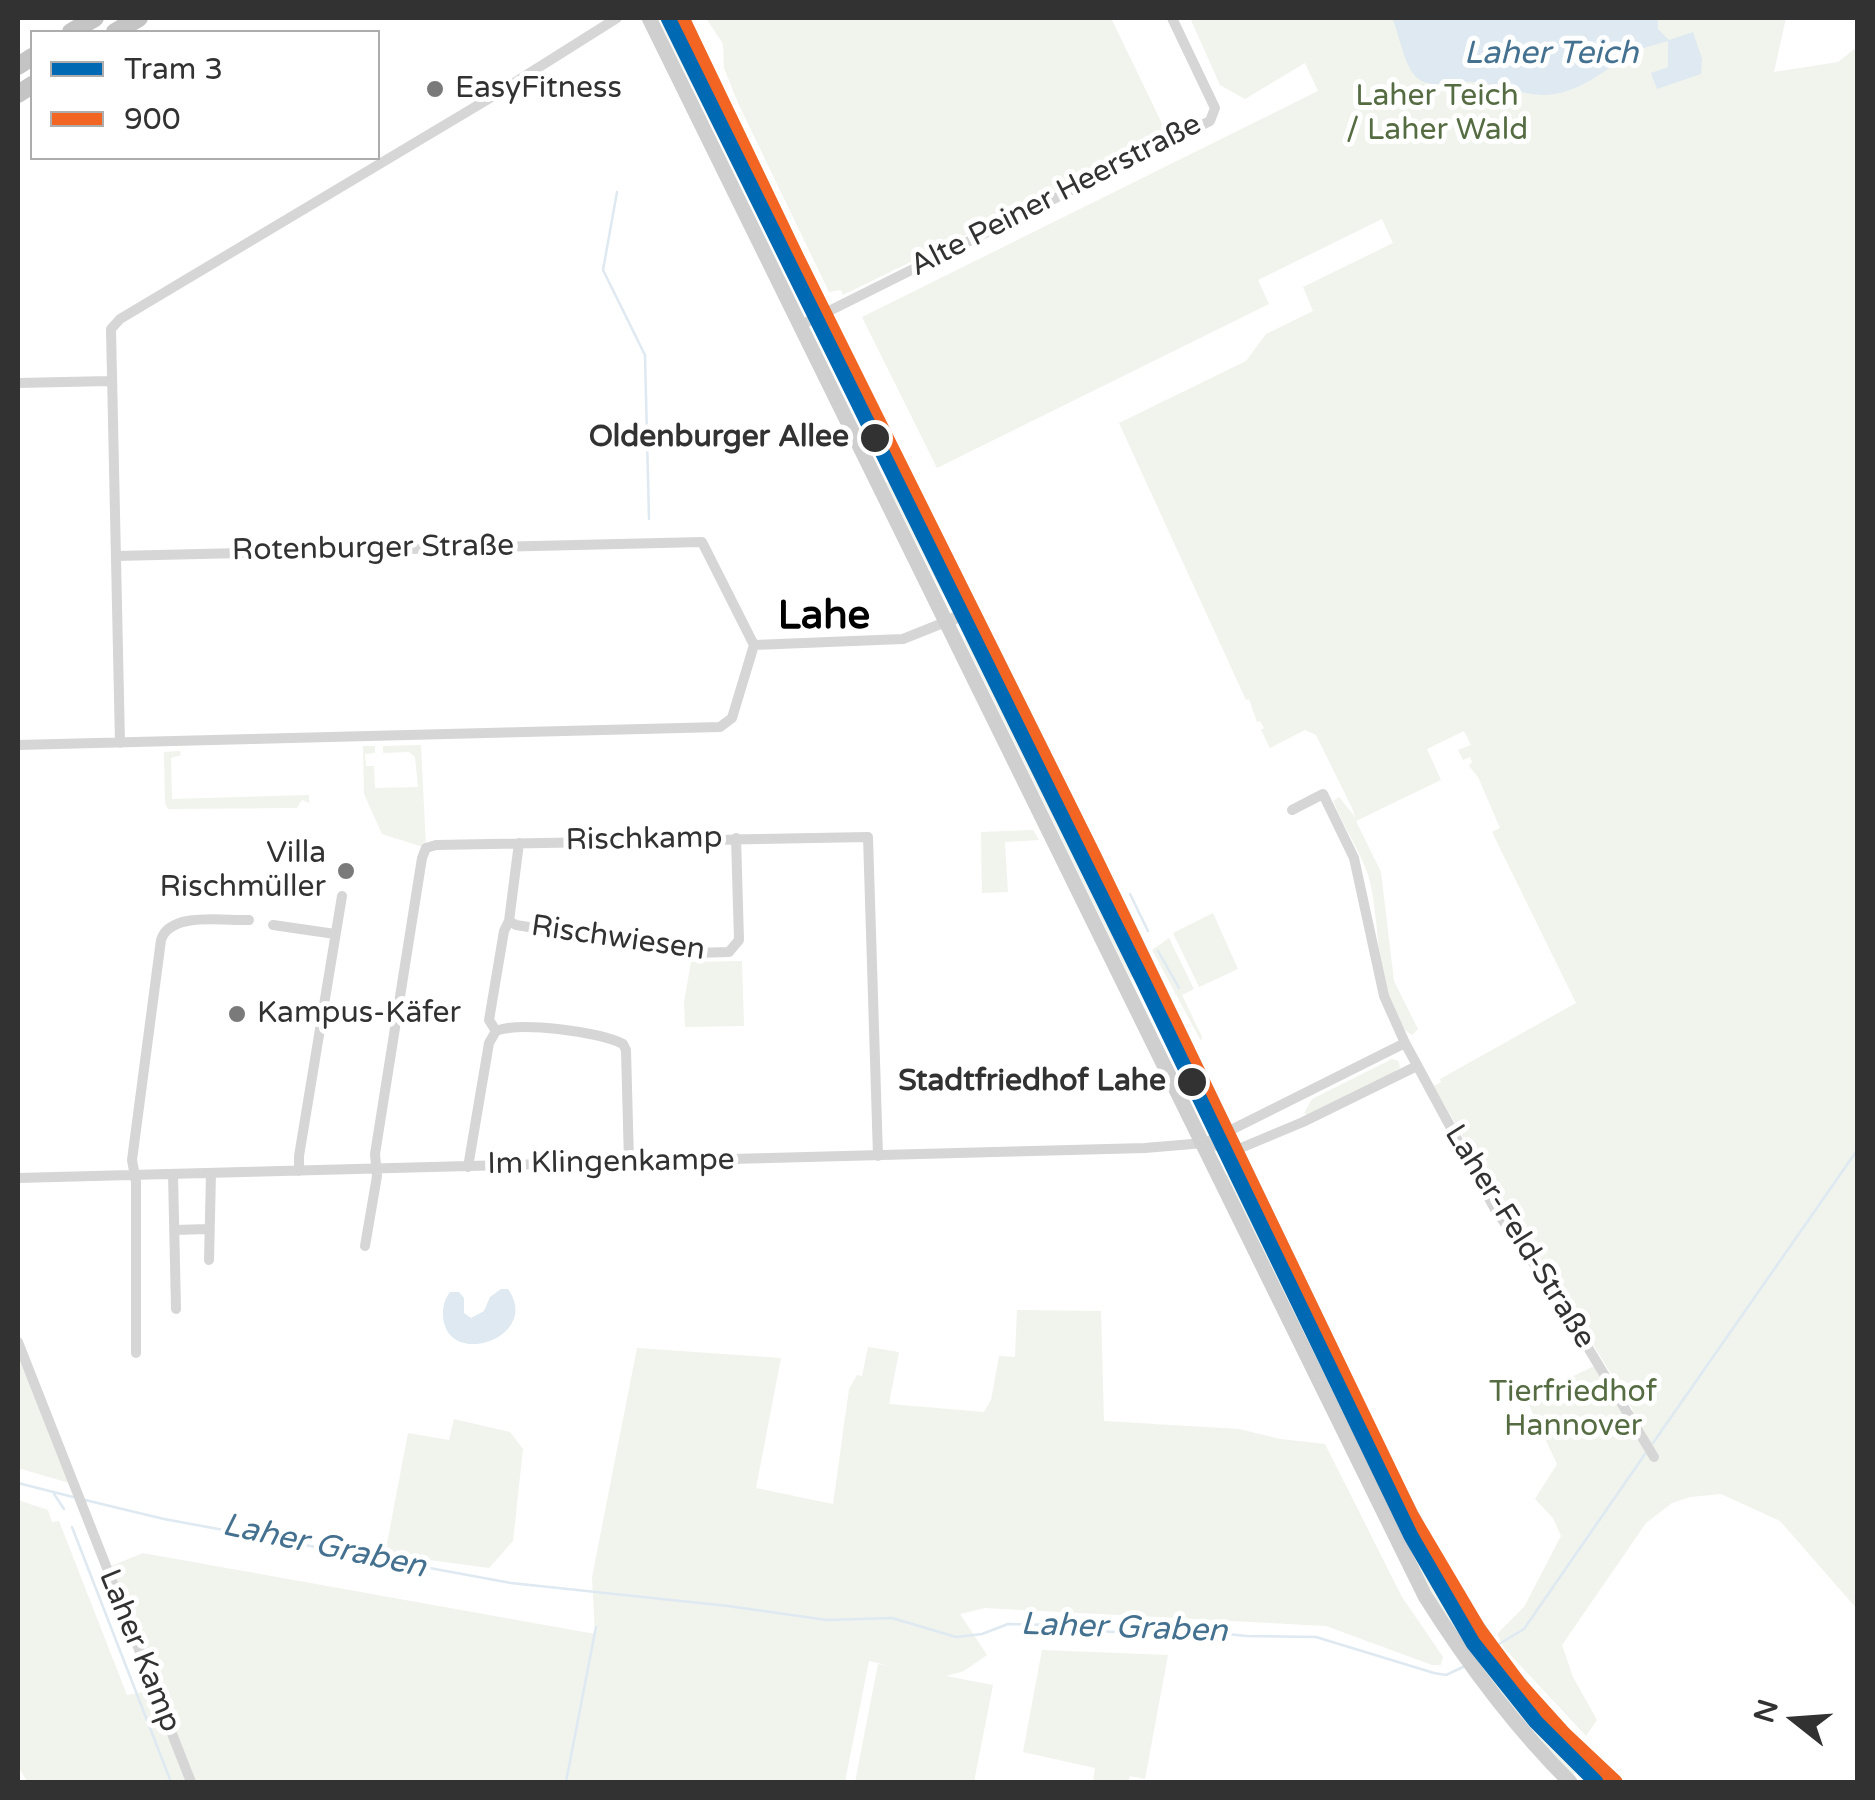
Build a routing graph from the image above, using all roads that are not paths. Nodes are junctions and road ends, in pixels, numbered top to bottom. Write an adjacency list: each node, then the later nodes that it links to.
1 (617, 18): 7 (street)
2 (649, 18): 6 (main road)
3 (682, 18): 5 (main road)
4 (1172, 18): 5 (street, Alte Peiner Heerstraße)
5 (825, 312): 6 (street, Alte Peiner Heerstraße); 10 (main road)
6 (801, 326): 11 (main road)
7 (110, 381): 8 (street); 9 (street)
8 (18, 383)
9 (116, 556): 12 (street, Rotenburger Straße); 13 (street)
10 (972, 611): 11 (street); 26 (main road)
11 (948, 621): 12 (street); 27 (main road)
12 (754, 644): 13 (street)
13 (120, 743): 14 (street)
14 (18, 745)
15 (1292, 810): 24 (street, Laher-Feld-Straße)
16 (736, 838): 17 (street, Rischkamp); 20 (street, Rischwiesen); 29 (street, Rischkamp)
17 (519, 843): 20 (street, Rischwiesen); 32 (street, Rischkamp)
18 (342, 896): 22 (street)
19 (250, 920): 36 (street)
20 (509, 921): 23 (street, Rischwiesen)
21 (273, 925): 22 (street)
22 (335, 934): 33 (street)
23 (496, 1031): 30 (street); 31 (street, Rischwiesen)
24 (1405, 1043): 25 (street, Laher-Feld-Straße); 26 (street)
25 (1416, 1066): 28 (street); 45 (street, Laher-Feld-Straße)
26 (1227, 1131): 27 (street); 28 (main road)
27 (1204, 1143): 28 (street); 29 (street, Im Klingenkampe); 47 (main road)
28 (1236, 1150): 48 (main road)
29 (878, 1156): 30 (street, Im Klingenkampe)
30 (629, 1162): 31 (street, Im Klingenkampe)
31 (468, 1166): 32 (street, Im Klingenkampe)
32 (376, 1169): 33 (street, Im Klingenkampe); 40 (street)
33 (299, 1170): 34 (street, Im Klingenkampe)
34 (210, 1173): 35 (street, Im Klingenkampe); 39 (street)
35 (173, 1174): 36 (street, Im Klingenkampe); 38 (street)
36 (135, 1175): 37 (street, Im Klingenkampe); 44 (street)
37 (18, 1178)
38 (175, 1230): 39 (street); 42 (street)
39 (208, 1230): 41 (street)
40 (364, 1246)
41 (209, 1260)
42 (176, 1308)
43 (18, 1342): 46 (street, Laher Kamp)
44 (136, 1353)
45 (1654, 1458)
46 (191, 1782)
47 (1570, 1782)
48 (1612, 1782)

